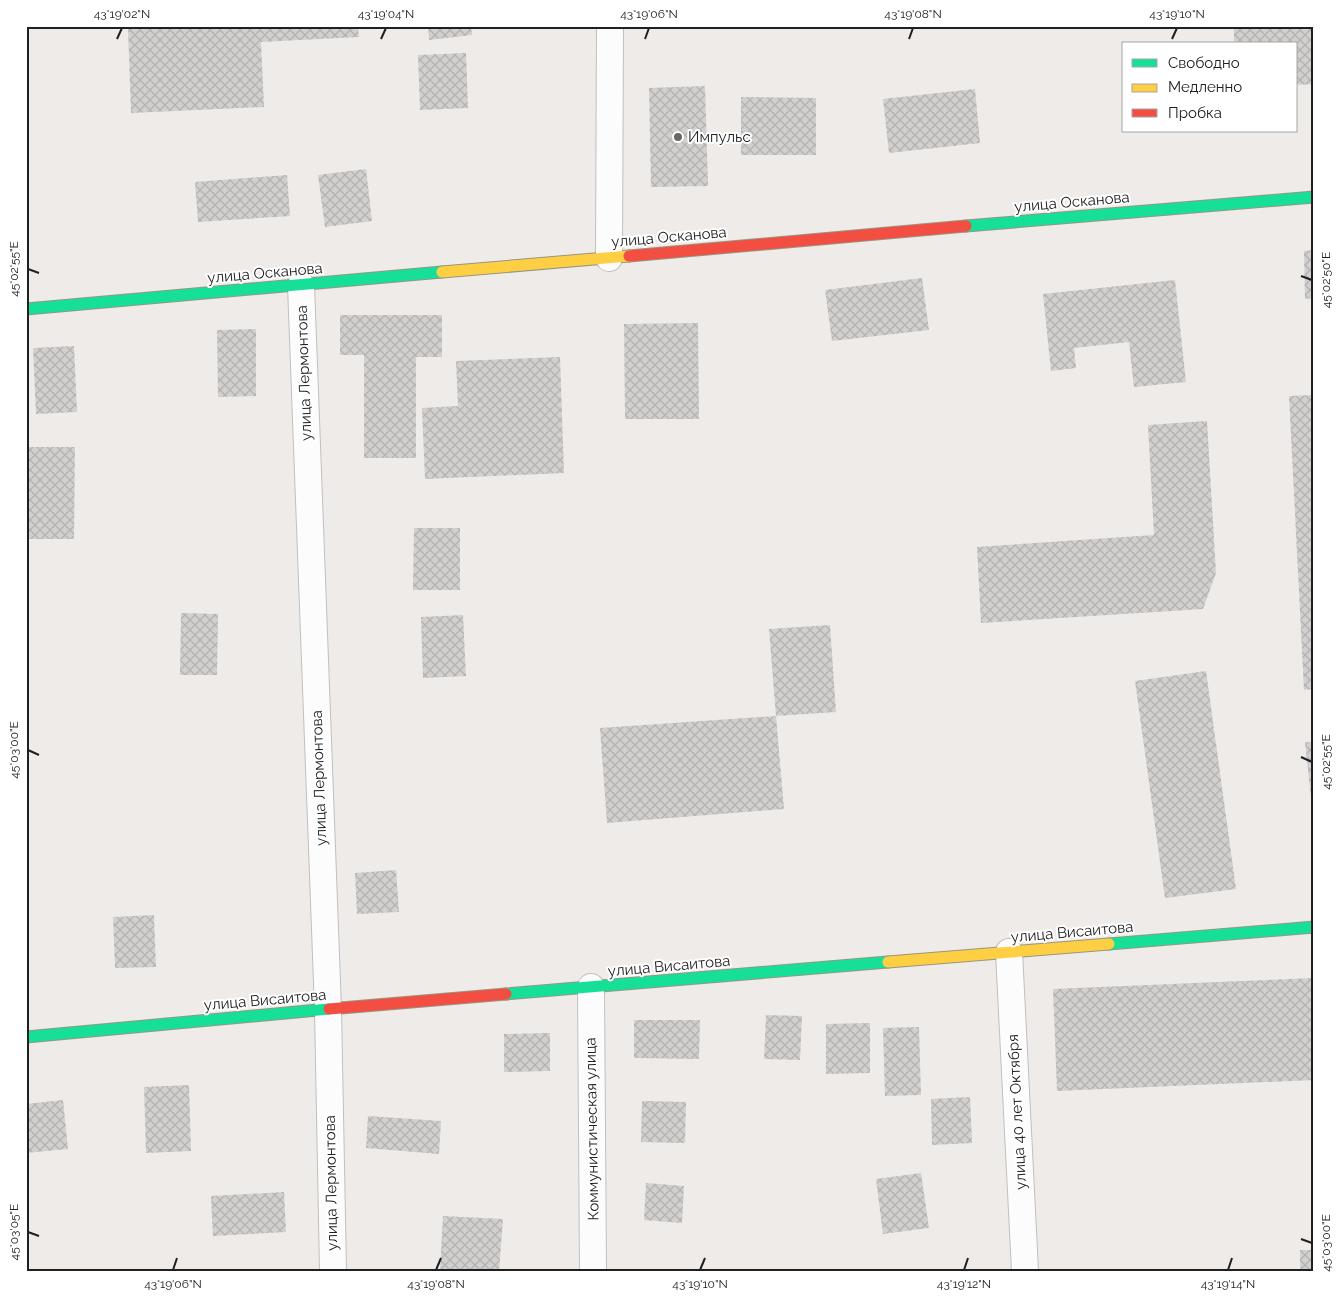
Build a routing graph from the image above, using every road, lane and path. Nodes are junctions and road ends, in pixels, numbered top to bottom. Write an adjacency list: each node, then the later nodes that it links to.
1 (610, 26): 3 (street)
2 (1314, 197): 3 (street, улица Осканова)
3 (609, 258): 4 (street, улица Осканова)
4 (301, 285): 5 (street, улица Осканова); 9 (street, улица Лермонтова)
5 (26, 309)
6 (1314, 927): 7 (street, улица Висаитова)
7 (1009, 952): 8 (street, улица Висаитова); 13 (street, улица 40 лет Октября)
8 (591, 988): 9 (street, улица Висаитова); 12 (street, Коммунистическая улица)
9 (328, 1009): 10 (street, улица Висаитова); 11 (street, улица Лермонтова)
10 (26, 1037)
11 (333, 1271)
12 (593, 1271)
13 (1025, 1271)

